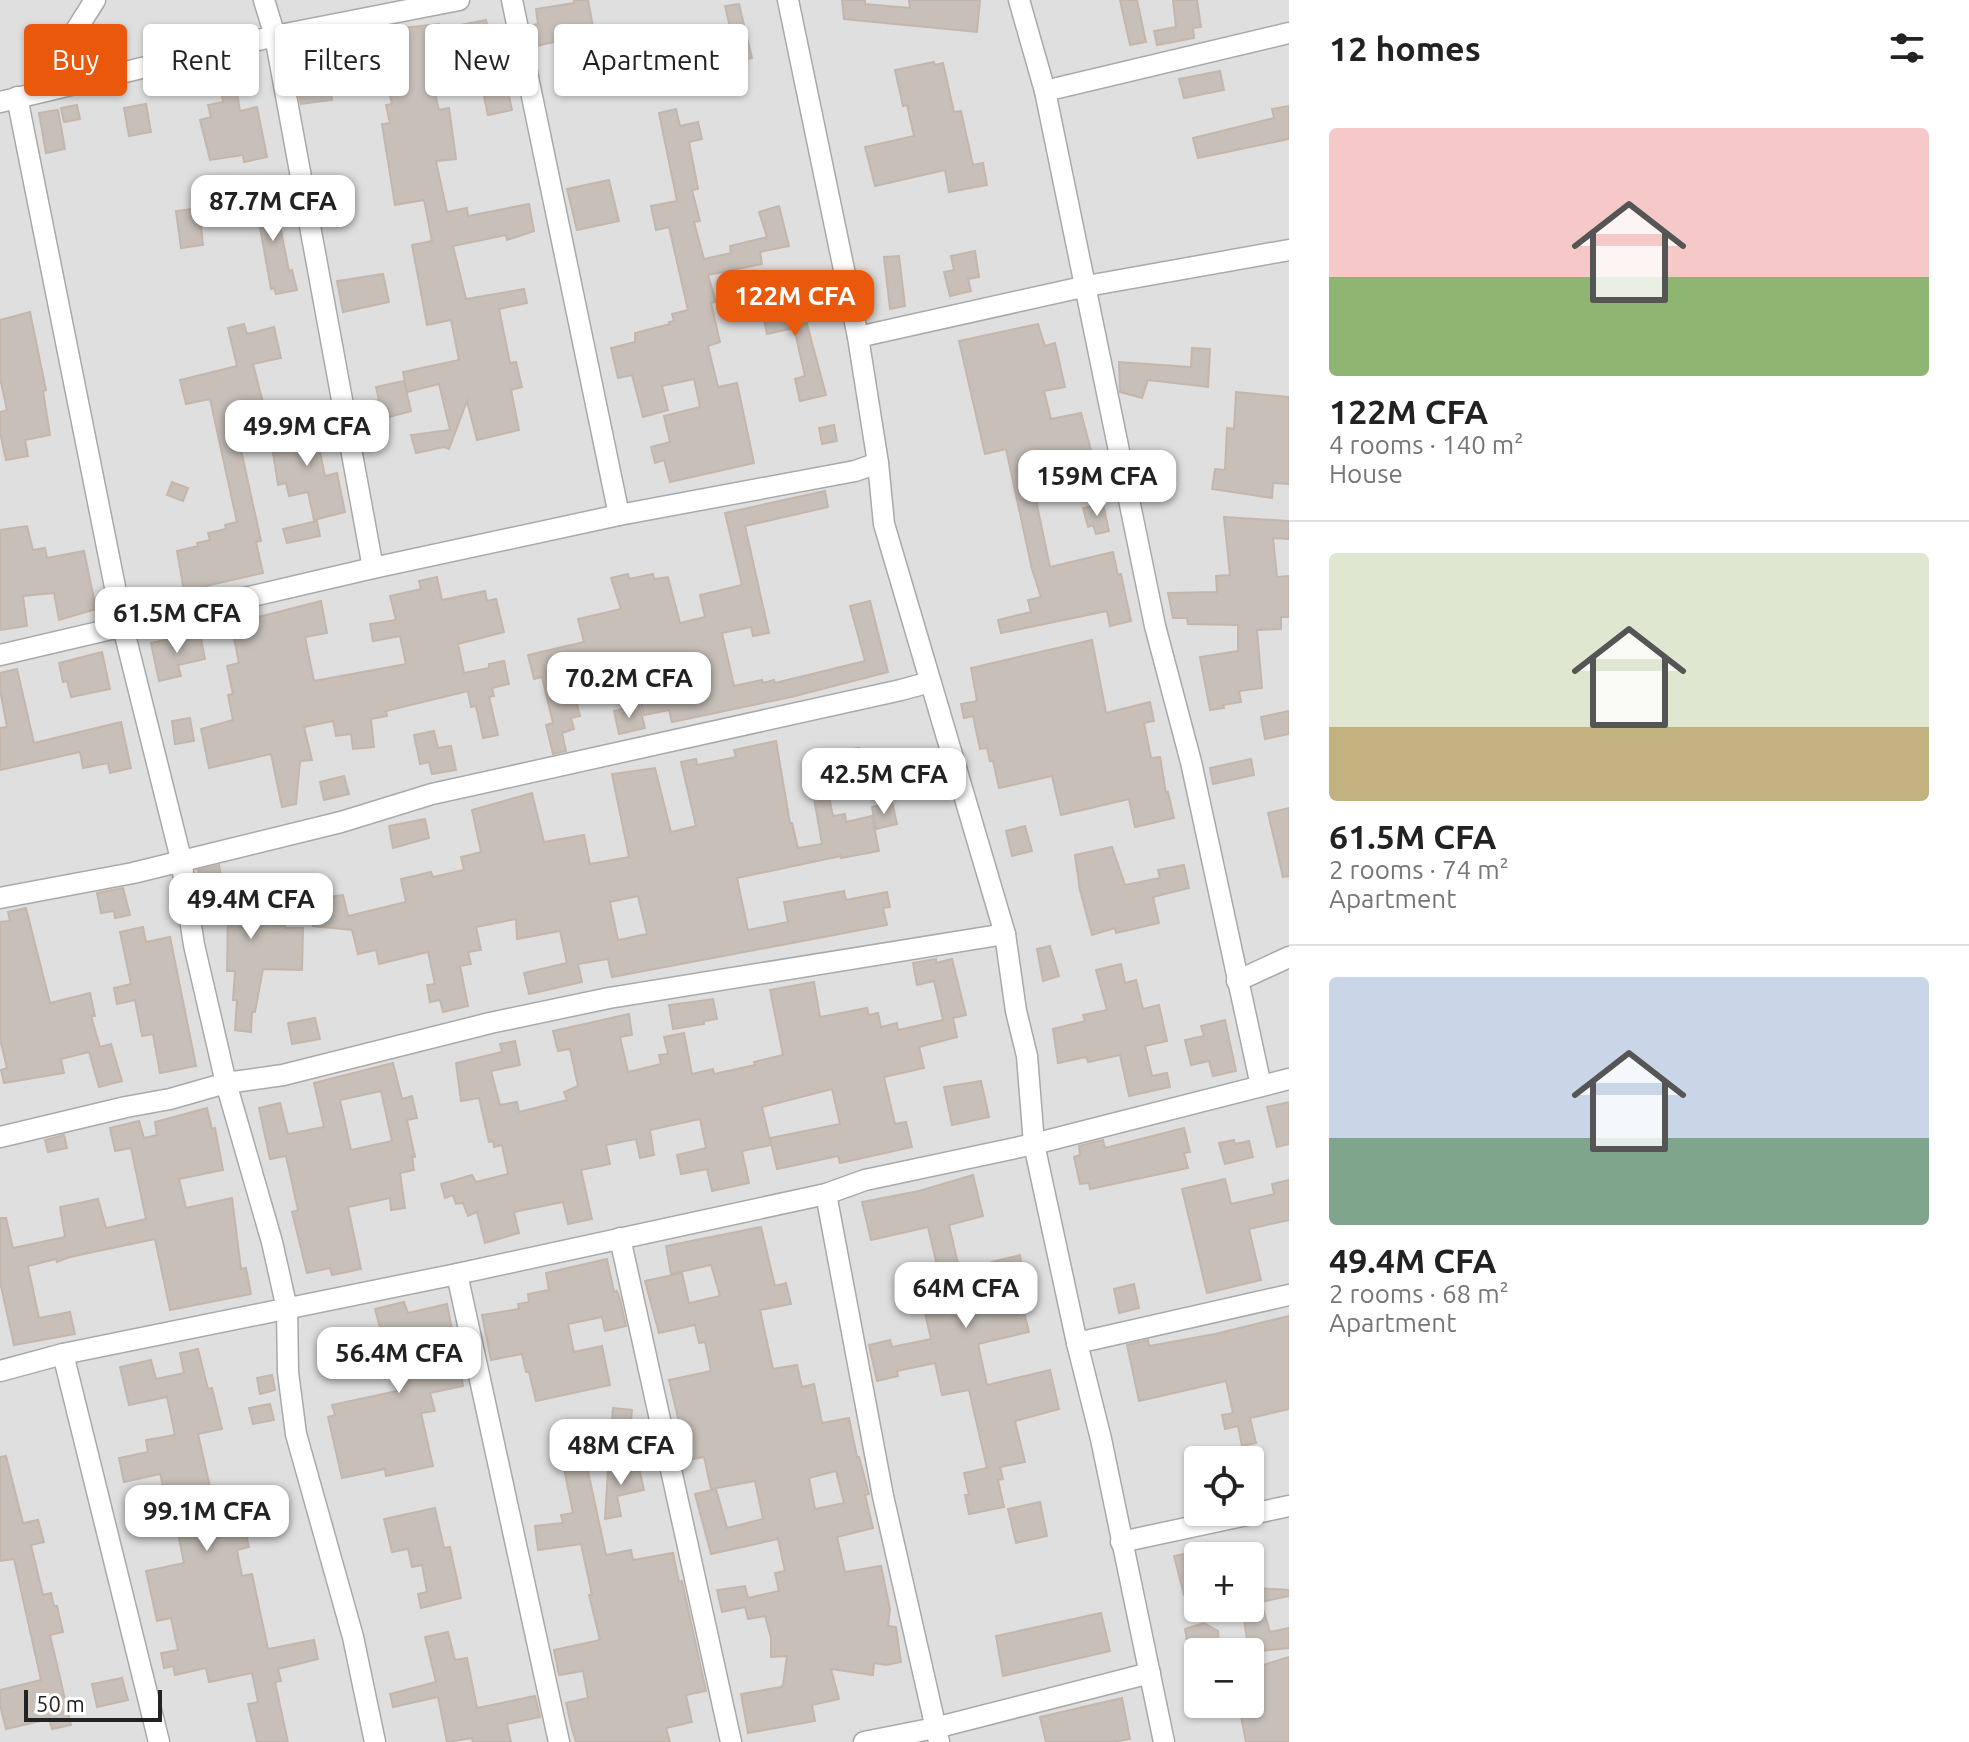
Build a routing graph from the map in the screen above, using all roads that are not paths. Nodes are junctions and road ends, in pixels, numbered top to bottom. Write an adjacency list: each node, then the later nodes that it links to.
1 (95, 0): 12 (street)
2 (264, 0): 9 (street)
3 (459, 0): 7 (street)
4 (512, 0): 17 (street)
5 (788, 0): 15 (street)
6 (1019, 0): 10 (street)
7 (336, 24)
8 (1289, 33): 10 (street)
9 (275, 36): 12 (street)
10 (1045, 91): 14 (street)
11 (286, 96): 18 (street)
12 (18, 97): 19 (street)
13 (1288, 256): 14 (street)
14 (1087, 286): 15 (street); 26 (street)
15 (858, 337): 16 (street)
16 (878, 463): 17 (street); 21 (street)
17 (619, 515): 18 (street)
18 (373, 568): 19 (street)
19 (123, 627): 20 (street); 22 (street)
20 (0, 655)
21 (930, 682): 22 (street); 24 (street)
22 (181, 859): 23 (street); 28 (street)
23 (0, 898)
24 (1005, 934): 28 (street); 31 (street)
25 (1289, 957): 26 (street)
26 (1237, 981): 29 (street)
27 (1289, 1079): 29 (street)
28 (226, 1083): 30 (street); 36 (street)
29 (1261, 1086): 31 (street)
30 (0, 1137)
31 (1034, 1144): 32 (street); 37 (street)
32 (826, 1194): 33 (street); 43 (street)
33 (620, 1238): 34 (street); 47 (street)
34 (457, 1274): 36 (street); 46 (street)
35 (1289, 1295): 37 (street)
36 (287, 1309): 38 (street); 45 (street)
37 (1077, 1343): 41 (street)
38 (63, 1354): 39 (street); 44 (street)
39 (0, 1371)
40 (1289, 1506): 41 (street)
41 (1121, 1542): 42 (street)
42 (1150, 1673): 43 (street); 49 (street)
43 (937, 1735): 48 (street)
44 (159, 1742)
45 (375, 1742)
46 (559, 1742)
47 (731, 1742)
48 (864, 1742)
49 (1164, 1742)

